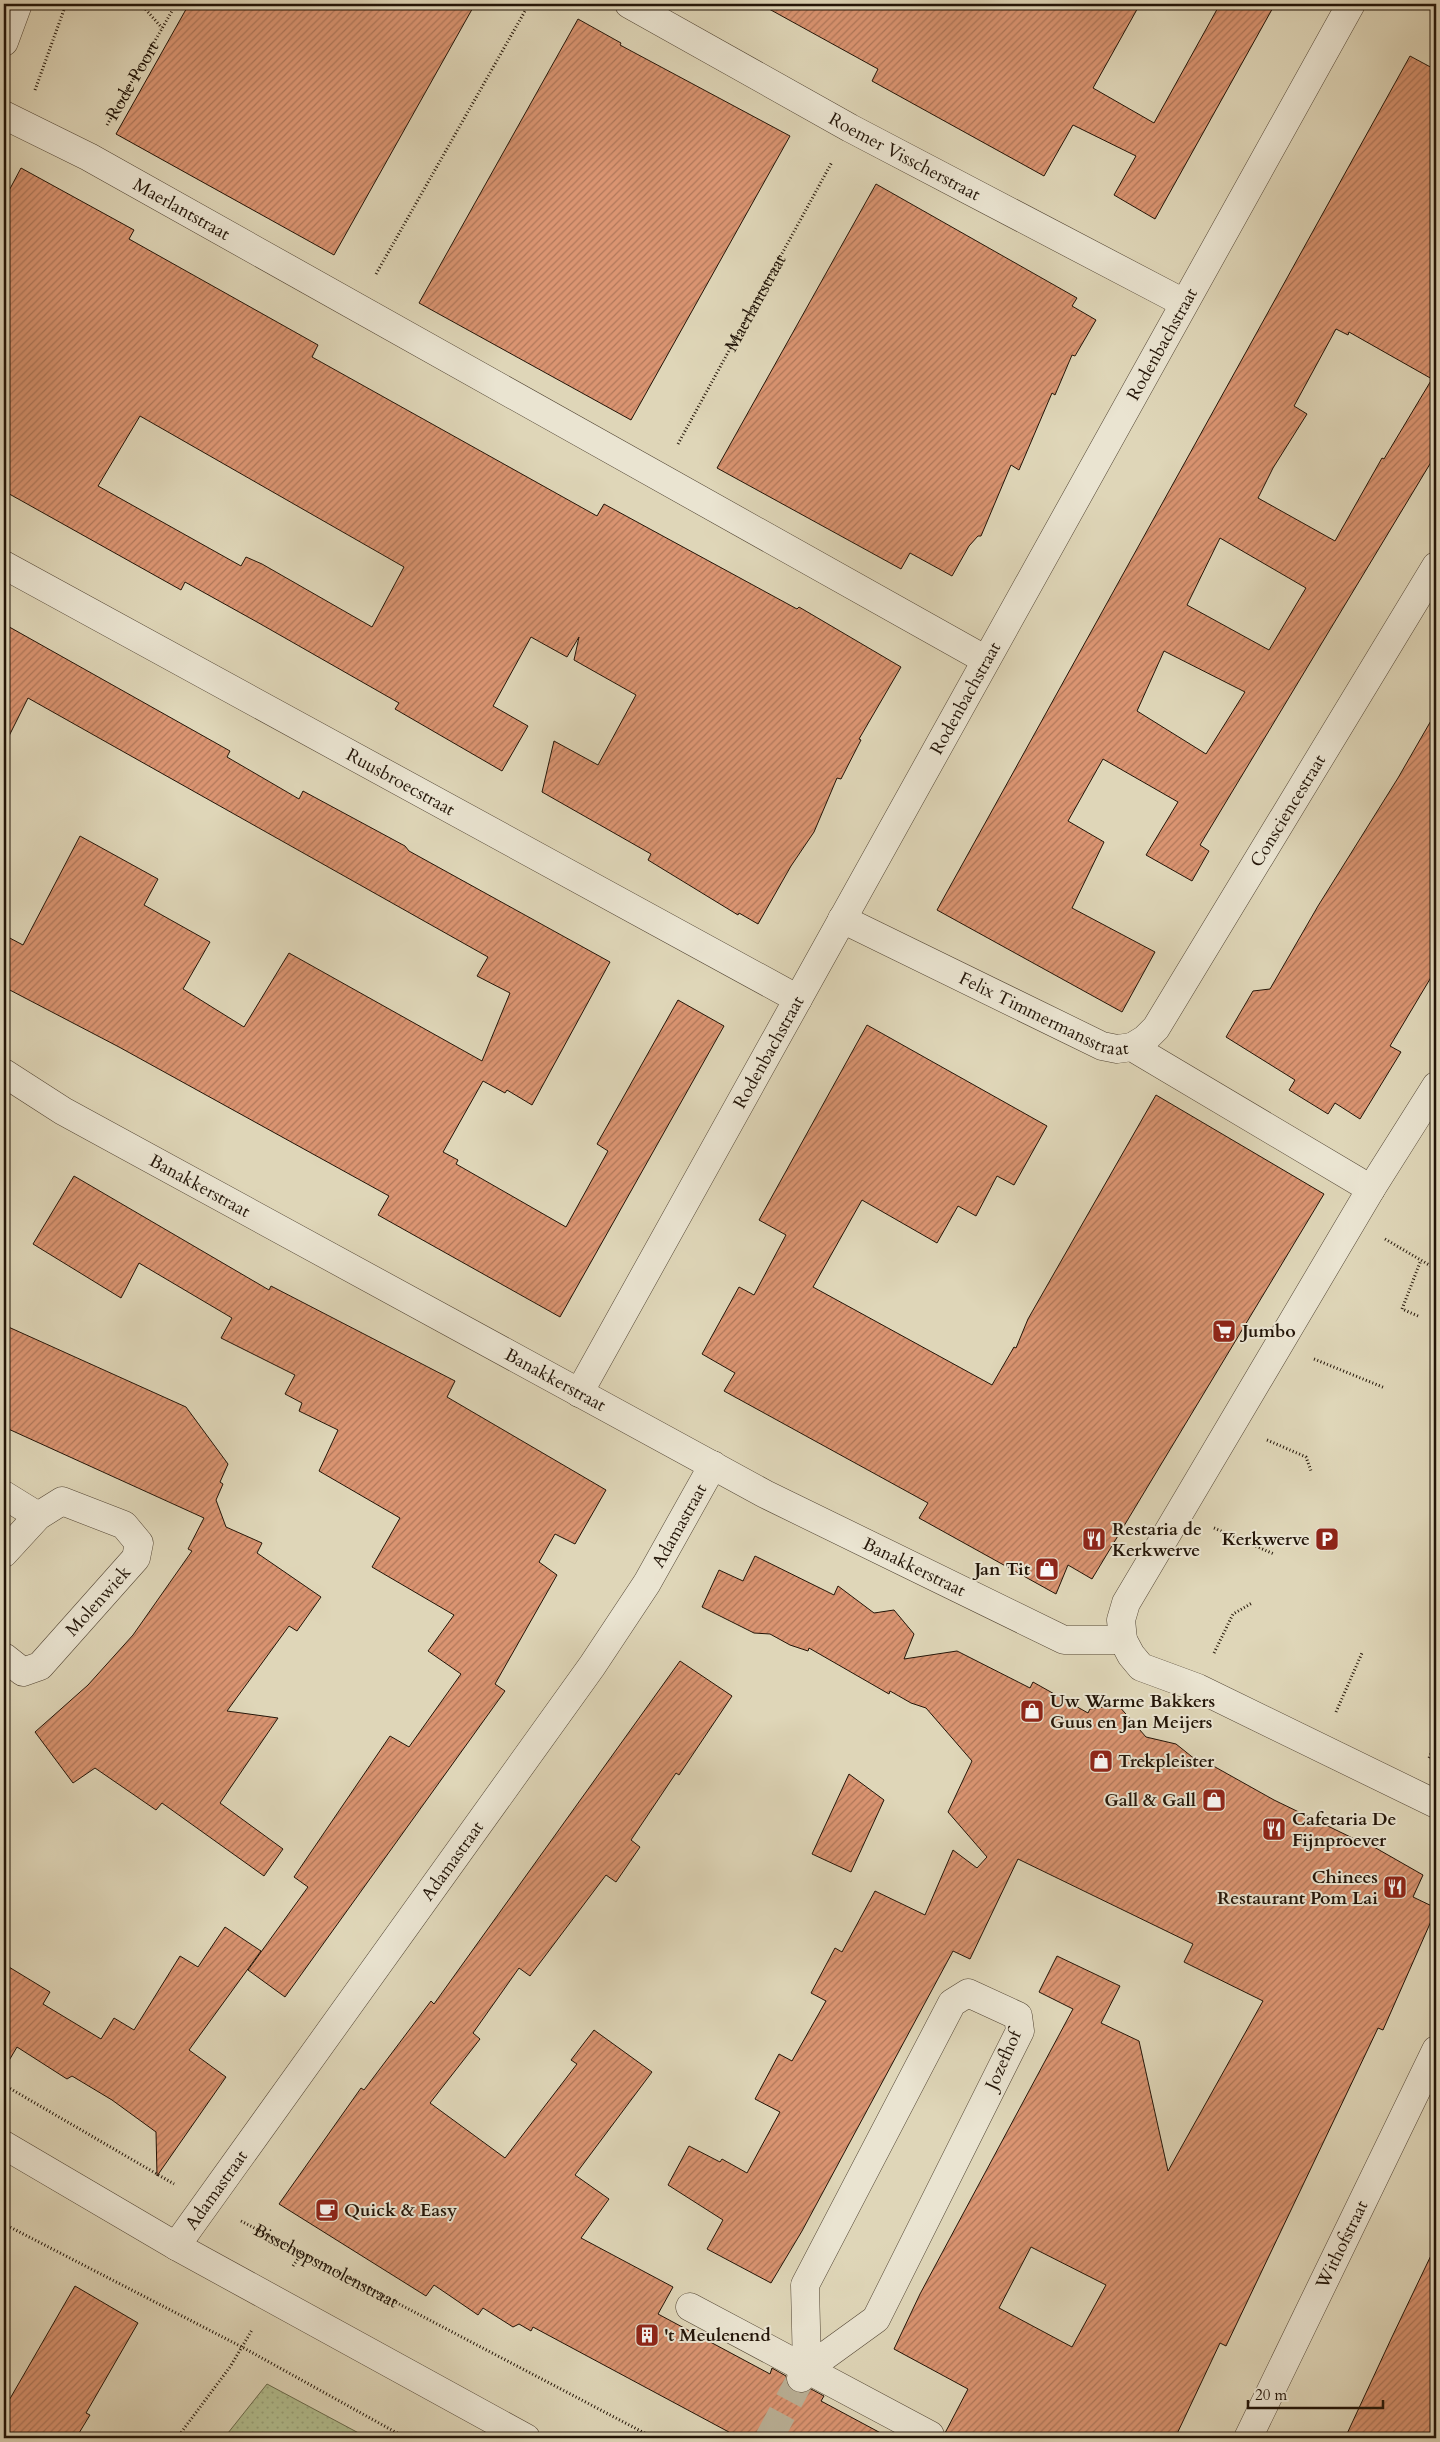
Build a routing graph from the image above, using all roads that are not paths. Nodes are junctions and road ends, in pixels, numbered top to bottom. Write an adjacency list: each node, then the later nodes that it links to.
1 (18, 4): 4 (street)
2 (629, 4): 6 (street, Roemer Visscherstraat)
3 (1351, 4): 6 (street, Rodenbachstraat)
4 (4, 42)
5 (12, 118): 9 (street, Maerlantstraat)
6 (1184, 303): 9 (street, Rodenbachstraat)
7 (4, 565): 11 (street, Ruusbroecstraat)
8 (1436, 566): 12 (street, Consciencestraat)
9 (986, 660): 10 (street, Rodenbachstraat)
10 (842, 920): 11 (street, Rodenbachstraat); 12 (street, Felix Timmermansstraat)
11 (798, 999): 16 (street, Rodenbachstraat)
12 (1132, 1047): 15 (street, Felix Timmermansstraat)
13 (4, 1073): 16 (street, Banakkerstraat)
14 (1436, 1086): 15 (street)
15 (1371, 1189): 21 (street)
16 (579, 1393): 17 (street, Banakkerstraat)
17 (713, 1466): 21 (street, Banakkerstraat); 26 (street, Adamastraat)
18 (4, 1495): 19 (street)
19 (38, 1516): 20 (street, Molenwiek); 22 (street, Molenwiek)
20 (4, 1553)
21 (1123, 1640): 23 (street)
22 (4, 1657)
23 (1436, 1804)
24 (1436, 2050): 31 (street, Withofstraat)
25 (4, 2146): 26 (street)
26 (176, 2246): 30 (street)
27 (690, 2307): 28 (street)
28 (804, 2374): 28 (street, Jozefhof); 29 (street)
29 (930, 2435)
30 (526, 2438)
31 (1248, 2438)

